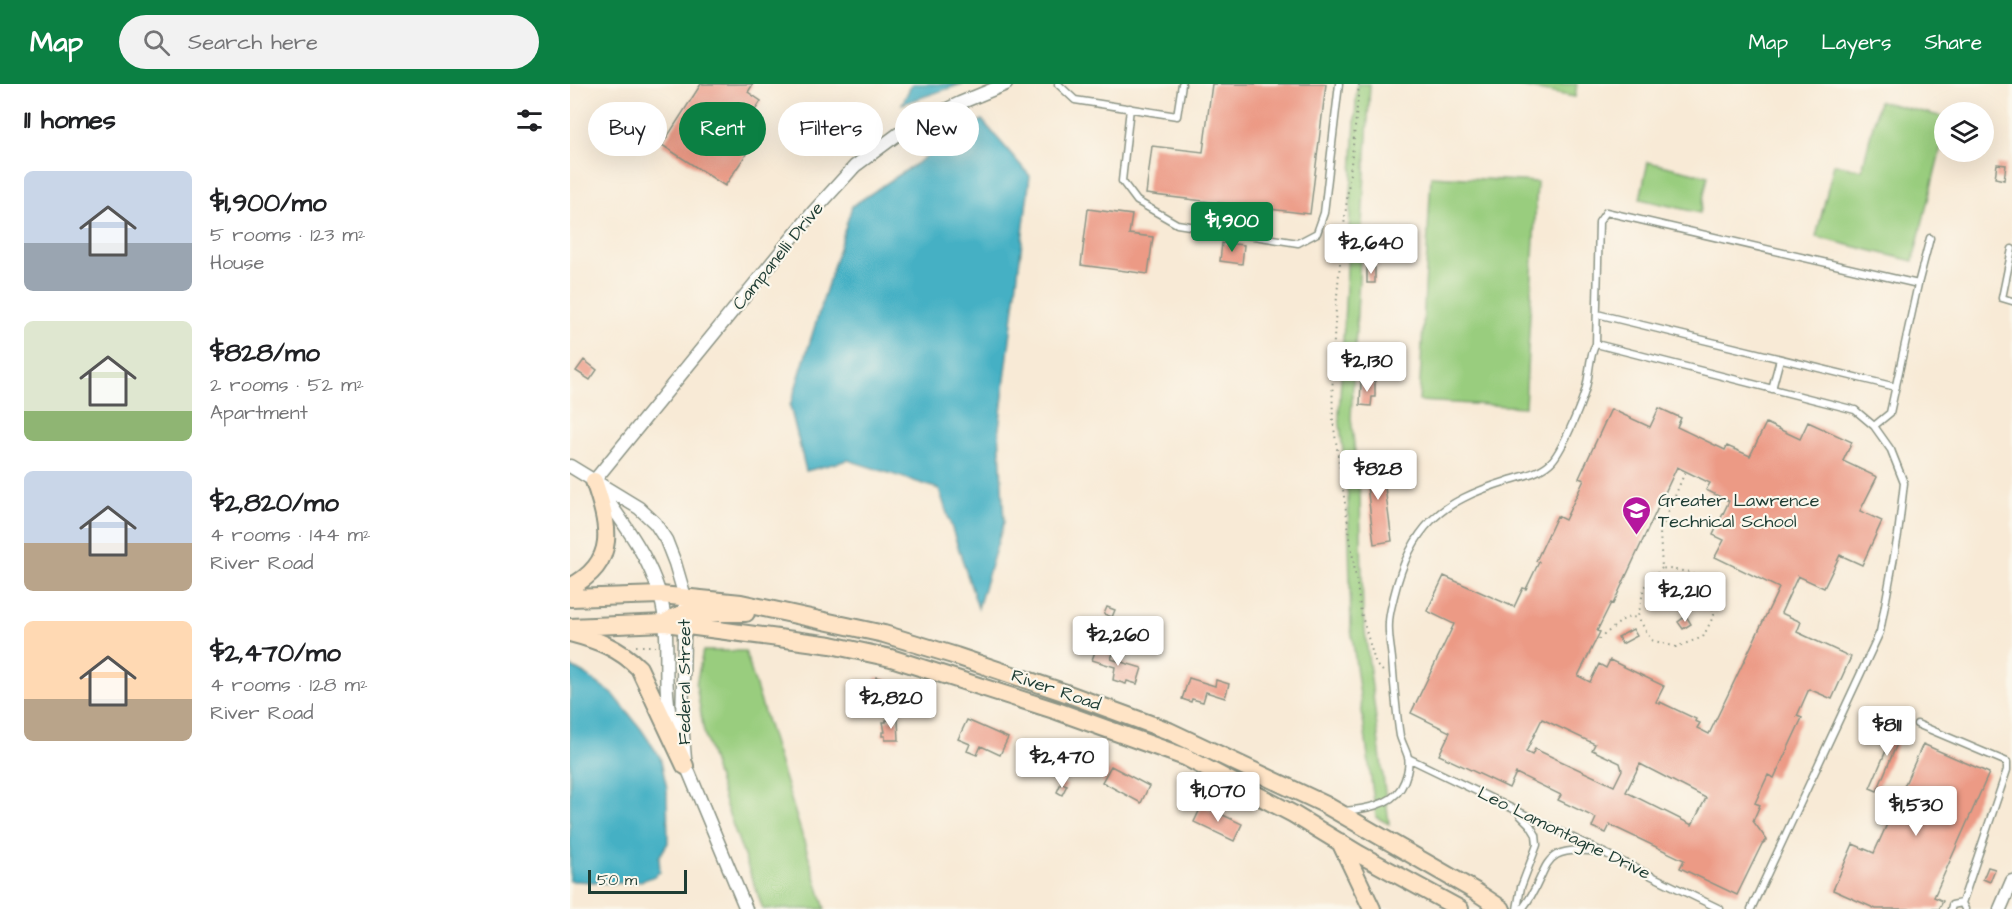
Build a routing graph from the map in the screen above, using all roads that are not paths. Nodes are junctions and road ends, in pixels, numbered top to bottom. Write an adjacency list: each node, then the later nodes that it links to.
1 (1006, 84): 17 (street, Campanelli Drive)
2 (1058, 84): 5 (lane)
3 (1182, 84): 5 (lane)
4 (1338, 84): 5 (lane)
5 (1130, 108)
6 (1930, 238): 8 (lane)
7 (2012, 249): 9 (lane)
8 (1918, 284): 10 (lane); 13 (lane)
9 (2012, 302)
10 (1597, 314): 11 (lane); 12 (lane)
11 (1596, 344): 14 (lane); 26 (lane)
12 (1780, 359): 13 (lane); 14 (lane)
13 (1896, 387): 15 (lane)
14 (1772, 389): 15 (lane)
15 (1874, 426): 41 (lane)
16 (570, 466): 17 (street, Federal Street)
17 (594, 481): 18 (main road); 19 (street, Federal Street); 21 (street, Federal Street)
18 (570, 587)
19 (661, 595): 20 (main road, River Road); 21 (main road, River Road); 22 (street, Federal Street)
20 (570, 598)
21 (685, 612): 22 (main road, River Road); 27 (street, Federal Street); 29 (main road, River Road); 30 (main road, River Road)
22 (665, 623): 23 (main road, River Road); 27 (street, Federal Street)
23 (570, 627)
24 (570, 633): 27 (main road)
25 (1917, 724): 33 (lane)
26 (1408, 758): 28 (lane, Leo Lamontagne Drive); 29 (lane)
27 (685, 766): 34 (street, Federal Street)
28 (1516, 811): 31 (lane, Leo Lamontagne Drive); 38 (lane)
29 (1336, 812): 37 (main road, River Road)
30 (1339, 842): 35 (main road); 36 (main road, River Road)
31 (1606, 853): 39 (lane); 40 (lane, Leo Lamontagne Drive)
32 (2012, 881): 43 (street)
33 (1964, 906): 42 (lane)
34 (746, 909)
35 (1372, 909)
36 (1458, 909)
37 (1502, 909)
38 (1517, 909)
39 (1522, 909)
40 (1720, 909)
41 (1751, 909)
42 (1951, 909)
43 (2000, 909)

